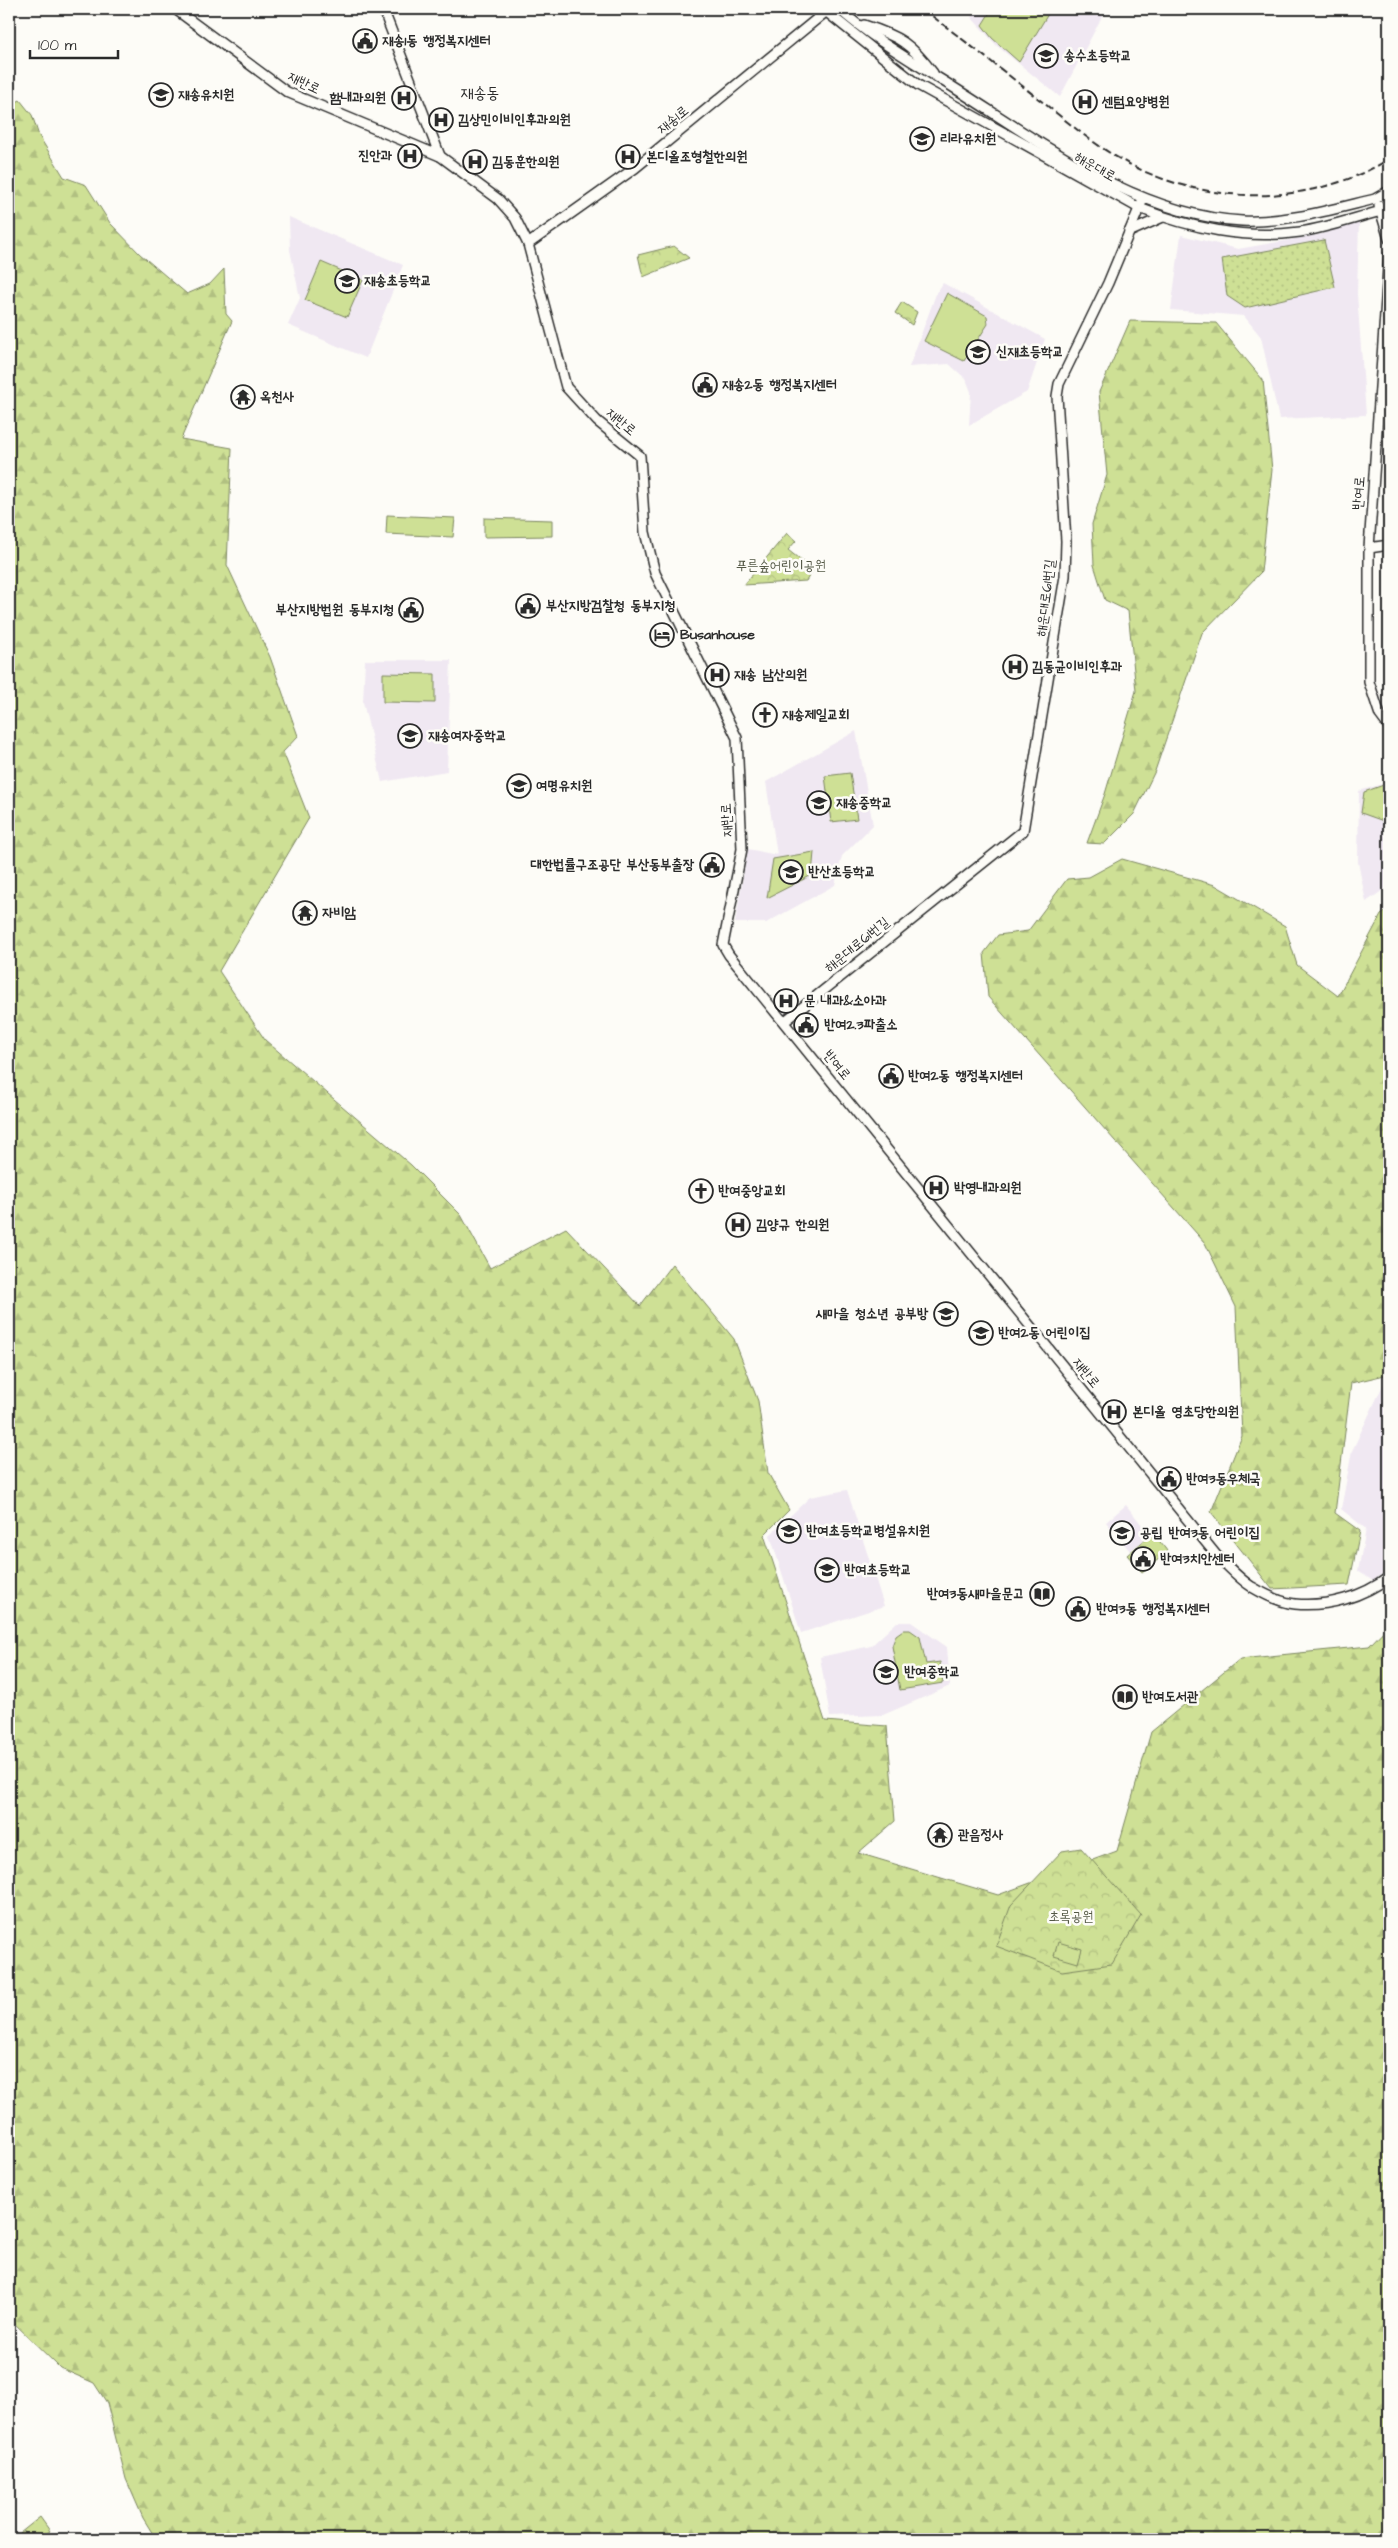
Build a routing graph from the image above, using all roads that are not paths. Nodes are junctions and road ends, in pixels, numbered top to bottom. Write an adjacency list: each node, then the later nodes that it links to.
1 (175, 9): 5 (main road, 재반로)
2 (383, 9): 5 (main road)
3 (839, 9): 7 (main road, 해운대로)
4 (826, 10): 9 (main road, 해운대로); 14 (main road, 재송1로)
5 (440, 156): 14 (main road, 재반로)
6 (1389, 191): 8 (main road, 해운대로)
7 (1143, 198): 8 (main road, 해운대로); 9 (main road, 해운대로61번길)
8 (1375, 199): 10 (main road)
9 (1139, 208): 11 (main road, 해운대로); 12 (main road, 해운대로61번길)
10 (1385, 209): 11 (main road, 해운대로); 13 (main road)
11 (1163, 217): 12 (main road)
12 (1129, 232): 20 (main road, 해운대로61번길)
13 (1389, 239)
14 (528, 244): 20 (main road, 재반로)
15 (1389, 256): 16 (main road, 반여로)
16 (1389, 277): 18 (main road, 반여로)
17 (1389, 545): 18 (main road)
18 (1370, 548): 19 (main road, 반여로)
19 (1389, 728)
20 (784, 1022): 21 (main road, 반여로)
21 (869, 1126): 22 (main road, 재반로)
22 (1389, 1577)

